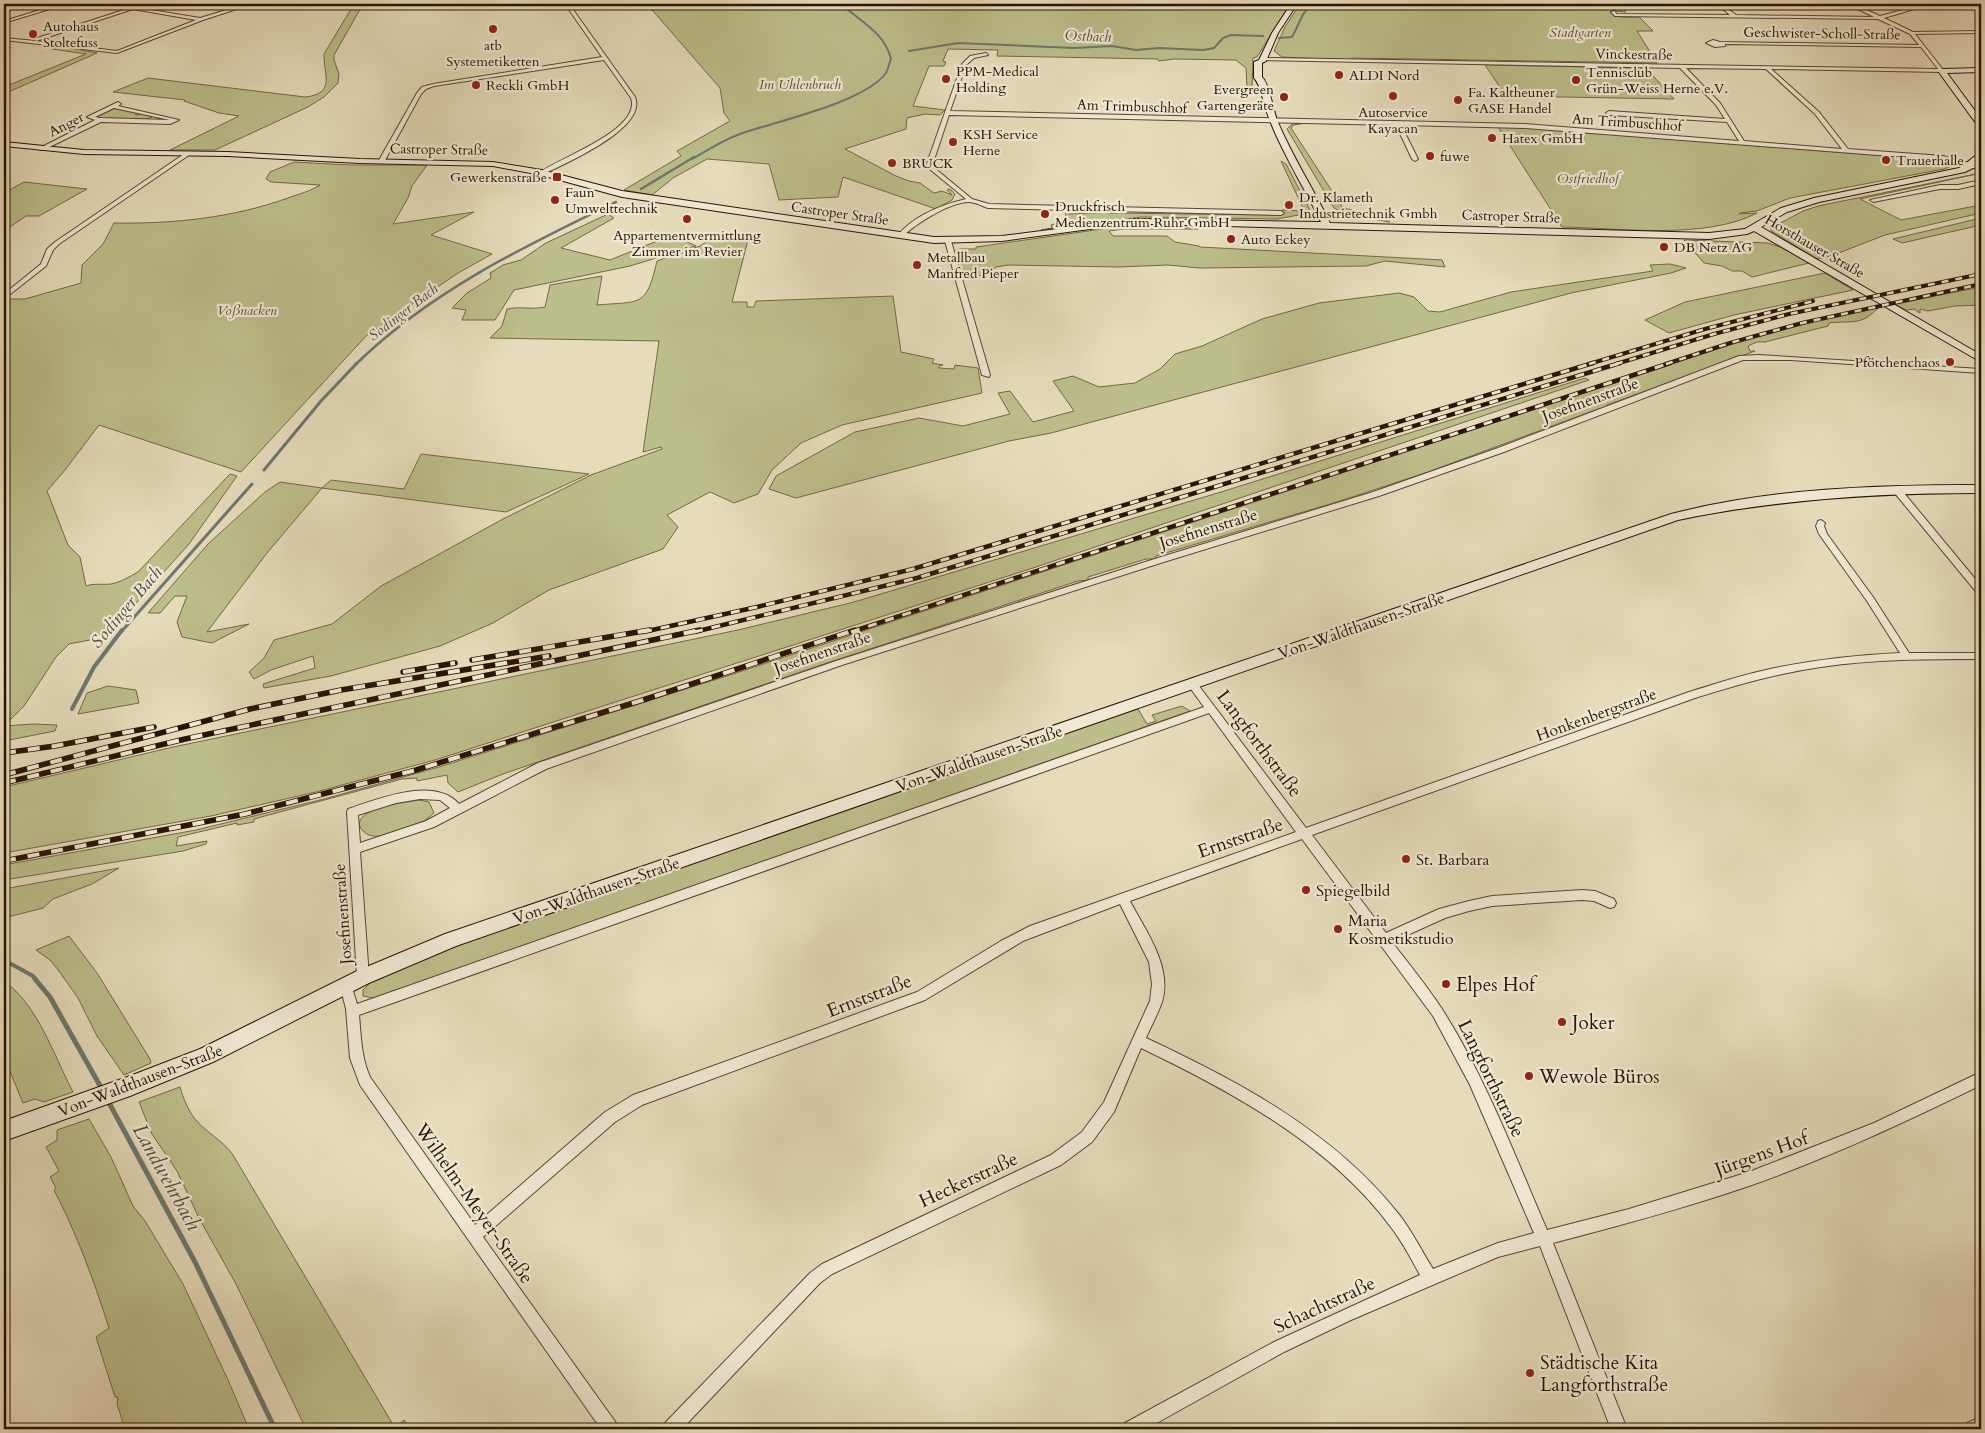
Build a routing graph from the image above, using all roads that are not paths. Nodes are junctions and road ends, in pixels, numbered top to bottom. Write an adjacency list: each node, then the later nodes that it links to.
1 (64, 4): 12 (street)
2 (250, 4): 11 (street)
3 (567, 4): 20 (street)
4 (1294, 4): 21 (main road)
5 (1719, 4): 9 (street)
6 (1850, 4): 10 (street)
7 (1929, 4): 10 (street)
8 (1615, 15): 9 (street)
9 (1734, 16): 10 (street)
10 (1880, 18): 14 (street)
11 (201, 19): 16 (street); 16 (street)
12 (4, 21)
13 (1981, 32): 14 (street)
14 (1912, 33): 18 (street)
15 (4, 38): 16 (street)
16 (32, 41)
17 (1721, 43): 18 (street, Geschwister-Scholl-Straße)
18 (1923, 46): 25 (street)
19 (986, 54): 28 (street)
20 (605, 58): 44 (street); 47 (street)
21 (1263, 59): 22 (street, Vinckestraße); 32 (main road)
22 (1682, 67): 23 (street, Vinckestraße); 33 (street)
23 (1767, 68): 25 (street, Vinckestraße); 40 (street)
24 (1981, 70): 25 (main road, Vinckestraße)
25 (1942, 71): 36 (main road)
26 (119, 103): 27 (street, Anger)
27 (113, 106): 30 (street); 31 (street, Anger)
28 (949, 113): 32 (street, Am Trimbuschhof); 50 (street)
29 (1609, 113): 33 (street)
30 (161, 116): 34 (street); 34 (street, Anger)
31 (100, 120): 34 (street, Anger); 39 (street, Anger)
32 (1272, 120): 35 (street, Am Trimbuschhof); 49 (main road)
33 (1730, 120): 37 (street)
34 (150, 122)
35 (1398, 123): 37 (street, Am Trimbuschhof); 43 (street)
36 (1981, 124)
37 (1742, 142): 40 (street, Am Trimbuschhof)
38 (4, 144): 39 (main road, Castroper Straße)
39 (41, 150): 41 (main road, Castroper Straße)
40 (1846, 150): 45 (street, Am Trimbuschhof)
41 (189, 153): 44 (main road, Castroper Straße); 62 (street)
42 (1981, 155): 45 (main road, Horsthauser Straße)
43 (1415, 159)
44 (381, 162): 47 (main road, Castroper Straße)
45 (1972, 165): 46 (street); 56 (main road, Horsthauser Straße)
46 (1981, 168)
47 (542, 173): 58 (main road, Castroper Straße)
48 (1981, 182): 51 (street)
49 (1315, 199): 52 (main road); 55 (main road)
50 (970, 200): 53 (street); 58 (street)
51 (1873, 200)
52 (1320, 210): 54 (main road); 55 (main road)
53 (1281, 213)
54 (1299, 224): 55 (main road, Castroper Straße); 61 (main road, Castroper Straße)
55 (1331, 225): 57 (main road, Castroper Straße)
56 (1753, 226): 57 (main road, Castroper Straße); 59 (main road, Castroper Straße); 60 (main road, Horsthauser Straße)
57 (1676, 235): 59 (main road, Castroper Straße)
58 (901, 236): 61 (main road, Castroper Straße)
59 (1709, 236): 60 (main road)
60 (1776, 240): 63 (main road, Horsthauser Straße)
61 (948, 241): 65 (street)
62 (4, 297)
63 (1981, 359)
64 (1981, 370): 74 (street, Josefinenstraße)
65 (986, 375)
66 (1896, 489): 67 (main road, Von-Waldthausen-Straße); 69 (street); 72 (main road, Von-Waldthausen-Straße)
67 (1981, 490)
68 (1821, 523): 71 (street)
69 (1981, 592)
70 (1981, 656): 71 (street, Honkenbergstraße)
71 (1907, 657): 75 (street, Honkenbergstraße)
72 (1192, 685): 73 (street, Langforthstraße); 80 (main road, Von-Waldthausen-Straße)
73 (1210, 709): 75 (street, Langforthstraße); 82 (street, Von-Waldthausen-Straße)
74 (458, 810): 76 (street, Josefinenstraße); 76 (street, Josefinenstraße)
75 (1304, 835): 77 (street, Ernststraße); 79 (street, Langforthstraße)
76 (354, 849): 80 (street, Josefinenstraße)
77 (1123, 899): 83 (street, Heckerstraße); 86 (street, Ernststraße)
78 (1610, 903): 79 (street)
79 (1383, 940): 87 (street, Langforthstraße)
80 (362, 977): 81 (main road, Von-Waldthausen-Straße)
81 (346, 985): 82 (street, Wilhelm-Meyer-Straße); 85 (main road, Von-Waldthausen-Straße)
82 (354, 1011): 86 (street, Wilhelm-Meyer-Straße)
83 (1139, 1041): 88 (street); 91 (street, Heckerstraße)
84 (1981, 1078): 87 (street, Jürgens Hof)
85 (4, 1131)
86 (475, 1235): 90 (street, Wilhelm-Meyer-Straße)
87 (1544, 1239): 88 (street, Schachtstraße); 93 (street, Langforthstraße)
88 (1430, 1278): 92 (street, Schachtstraße)
89 (1981, 1425): 94 (street)
90 (610, 1429)
91 (671, 1429)
92 (1131, 1429)
93 (1619, 1429)
94 (1973, 1429)

